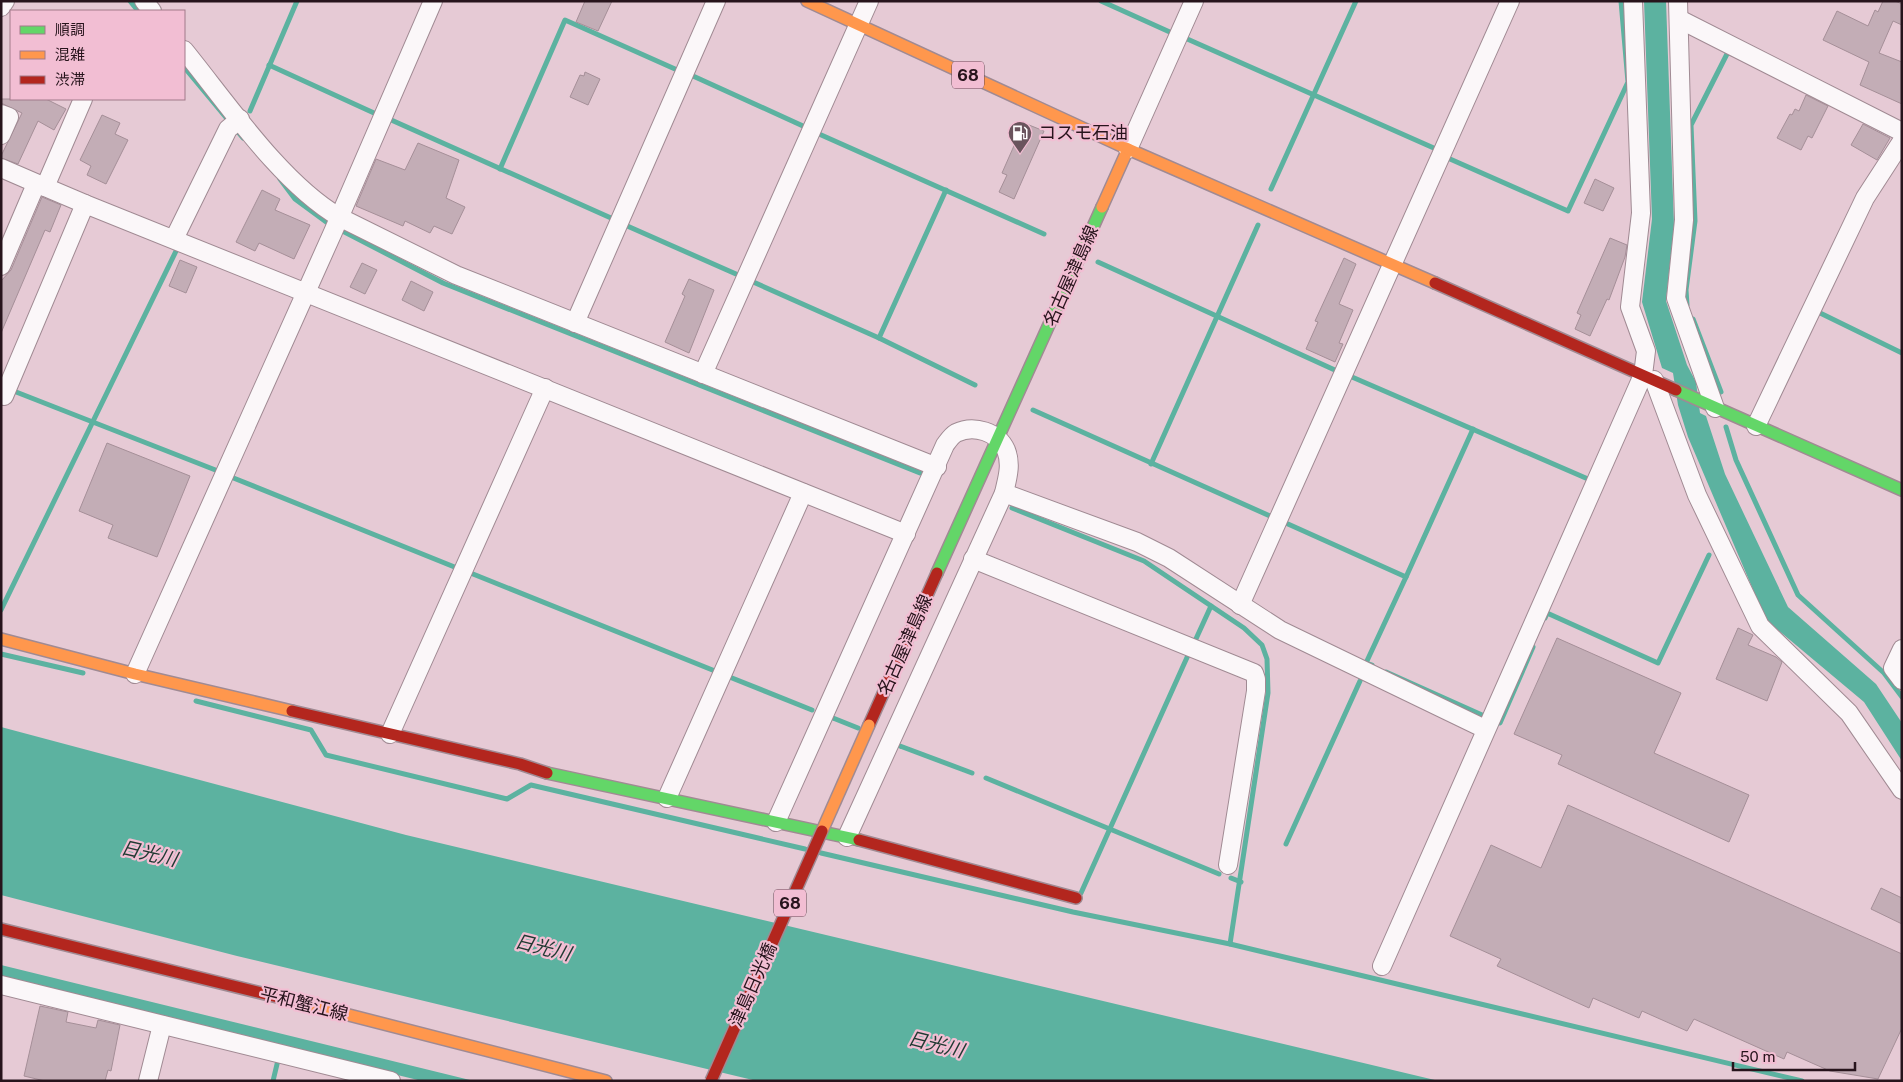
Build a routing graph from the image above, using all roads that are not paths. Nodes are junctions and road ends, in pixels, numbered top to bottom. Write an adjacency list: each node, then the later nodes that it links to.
1 (5, 1): 9 (street)
2 (433, 1): 23 (street)
3 (716, 1): 28 (street)
4 (807, 1): 11 (main road, 68)
5 (868, 1): 11 (street)
6 (1194, 1): 19 (street)
7 (1510, 1): 25 (street)
8 (1633, 1): 30 (street)
9 (1, 6)
10 (1679, 10): 16 (street); 33 (street)
11 (858, 24): 19 (main road, 68); 29 (street)
12 (185, 51): 15 (street)
13 (82, 100): 21 (street)
14 (1, 114): 17 (street)
15 (234, 124): 23 (street); 24 (street)
16 (1902, 132)
17 (1, 135)
18 (1902, 141): 34 (street)
19 (1128, 149): 25 (main road); 35 (main road, 名古屋津島線 / 68)
20 (1, 168): 21 (street)
21 (40, 185): 22 (street); 26 (street)
22 (84, 204): 24 (street); 32 (street)
23 (336, 225): 27 (street); 28 (street)
24 (174, 239): 27 (street)
25 (1394, 264): 30 (main road); 42 (street)
26 (1, 266)
27 (306, 292): 31 (street); 45 (street)
28 (575, 323): 29 (street)
29 (702, 374): 36 (street)
30 (1654, 380): 33 (main road); 48 (street); 50 (street)
31 (545, 388): 38 (street); 49 (street)
32 (5, 392)
33 (1711, 406): 34 (main road)
34 (1756, 426): 37 (main road)
35 (998, 437): 36 (street); 39 (street); 47 (main road, 名古屋津島線 / 68)
36 (936, 467): 40 (street)
37 (1902, 490)
38 (803, 493): 40 (street); 51 (street)
39 (1004, 493): 41 (street); 42 (street)
40 (906, 534): 52 (street)
41 (974, 559): 53 (street); 54 (street)
42 (1240, 605): 48 (street)
43 (1, 640): 45 (main road)
44 (1902, 649): 46 (street)
45 (135, 674): 49 (main road)
46 (1902, 680)
47 (869, 725): 63 (main road, 津島日光橋 / 68, bridge)
48 (1485, 729): 57 (street)
49 (390, 734): 51 (main road)
50 (1902, 790)
51 (667, 798): 52 (main road)
52 (776, 822): 53 (main road)
53 (847, 837): 55 (main road)
54 (1228, 865)
55 (1076, 898)
56 (1, 929): 62 (main road, 平和蟹江線)
57 (1382, 966)
58 (1, 985): 59 (street)
59 (162, 1026): 60 (street); 61 (street)
60 (148, 1081)
61 (391, 1081)
62 (606, 1081)
63 (710, 1081)

